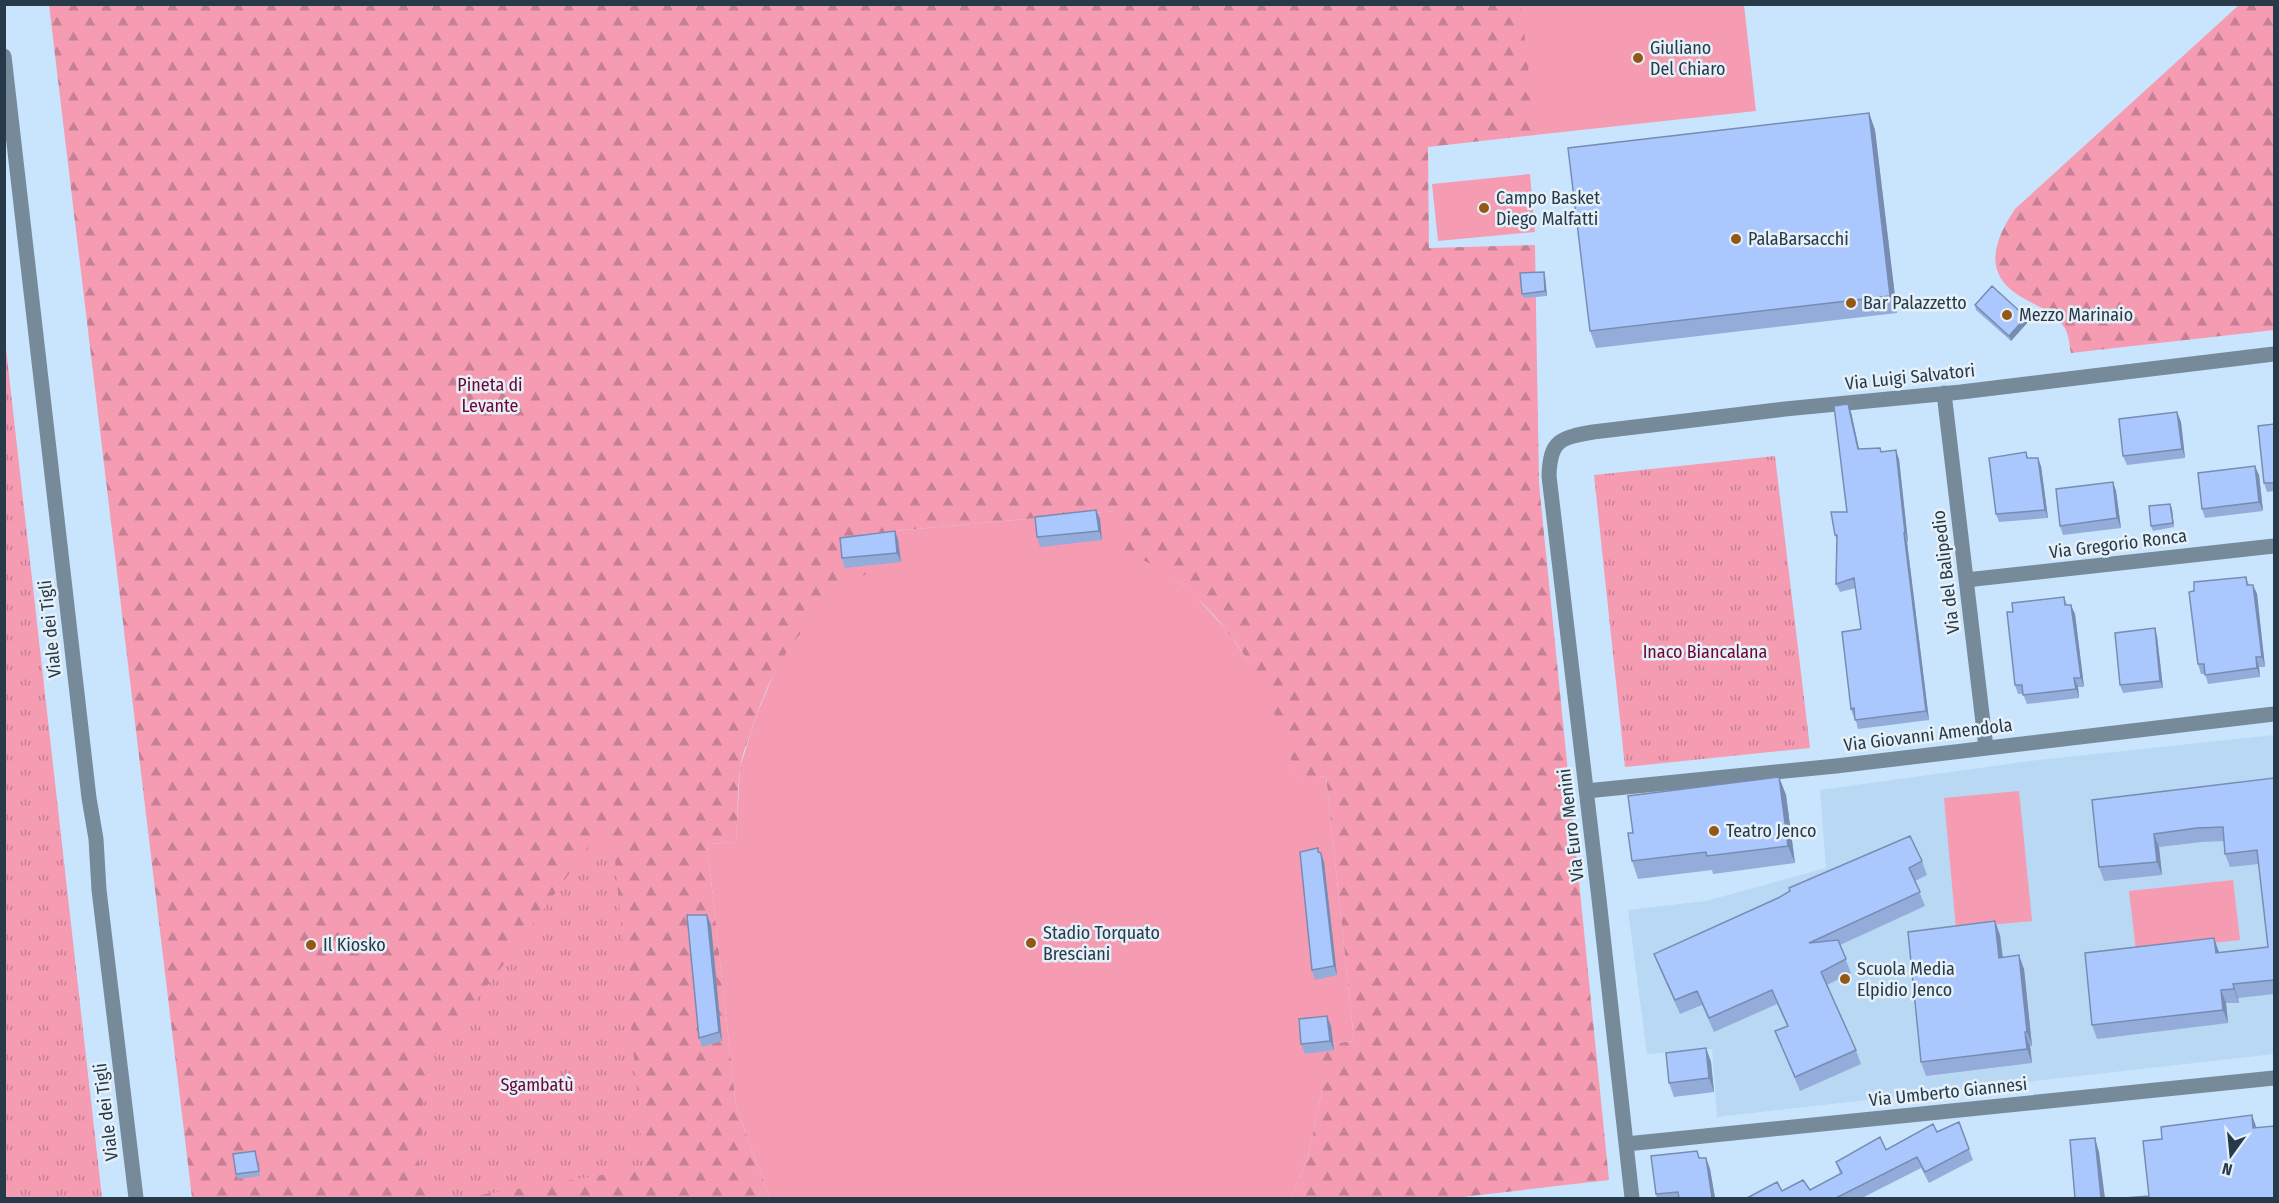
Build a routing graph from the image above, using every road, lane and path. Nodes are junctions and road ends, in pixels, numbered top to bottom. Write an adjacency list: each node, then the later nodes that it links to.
1 (4, 56): 12 (street, Viale dei Tigli)
2 (2274, 354): 3 (street, Via Luigi Salvatori)
3 (1944, 393): 4 (street, Via Luigi Salvatori); 6 (street, Via del Balipedio)
4 (1554, 448): 9 (street, Via Euro Menini)
5 (2274, 546): 6 (street, Via Gregorio Ronca)
6 (1966, 580): 8 (street, Via del Balipedio)
7 (2274, 714): 8 (street, Via Giovanni Amendola)
8 (1986, 748): 9 (street, Via Giovanni Amendola)
9 (1586, 791): 11 (street, Via Euro Menini)
10 (2274, 1078): 11 (street, Via Umberto Giannesi)
11 (1626, 1144): 13 (street, Via Euro Menini)
12 (136, 1198)
13 (1632, 1198)

